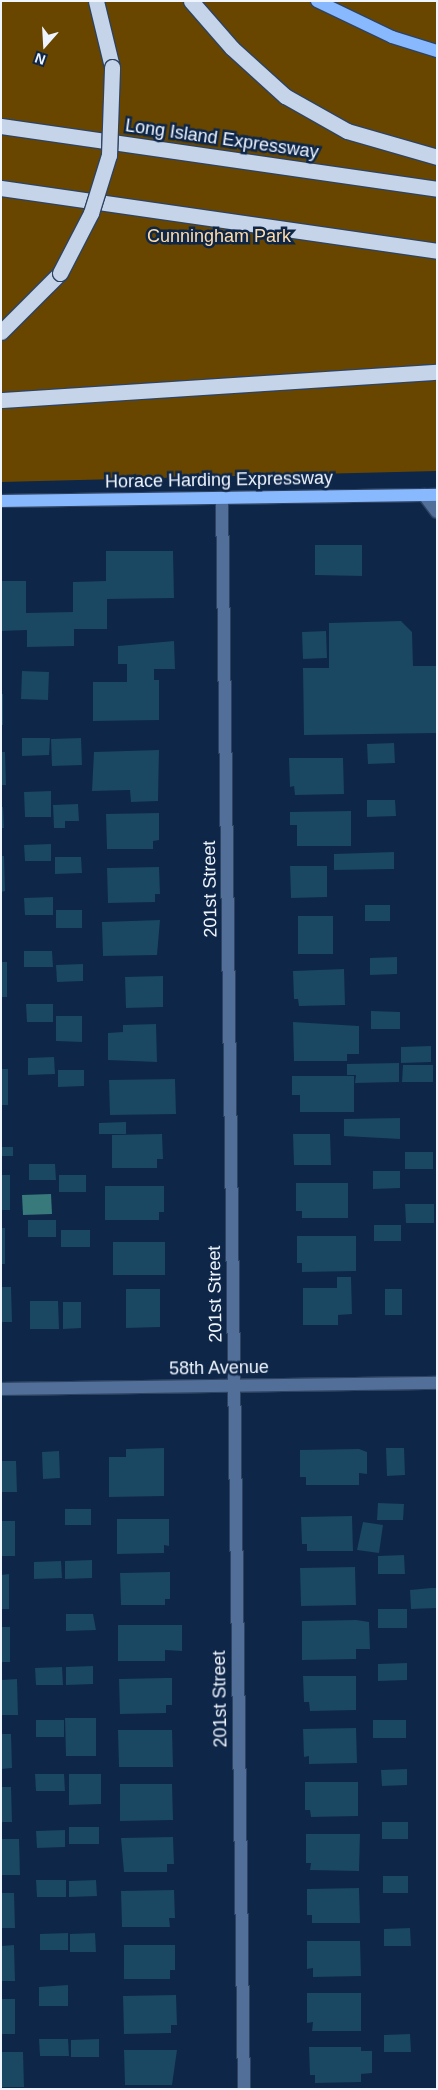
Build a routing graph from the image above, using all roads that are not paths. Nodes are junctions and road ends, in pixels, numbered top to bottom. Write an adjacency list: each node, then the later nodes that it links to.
1 (96, 1): 10 (highway, bridge)
2 (192, 1): 6 (highway)
3 (317, 1): 4 (main road)
4 (437, 51)
5 (1, 126): 8 (highway, Long Island Expressway)
6 (437, 158)
7 (1, 188): 9 (highway)
8 (437, 190)
9 (437, 252)
10 (1, 332)
11 (437, 372): 12 (highway)
12 (1, 400)
13 (430, 495): 14 (main road, Horace Harding Expressway); 16 (street)
14 (222, 498): 15 (main road, Horace Harding Expressway); 18 (street, 201st Street)
15 (1, 501)
16 (437, 512)
17 (437, 1383): 18 (street, 58th Avenue)
18 (233, 1386): 19 (street, 58th Avenue); 20 (street, 201st Street)
19 (1, 1389)
20 (244, 2089)

